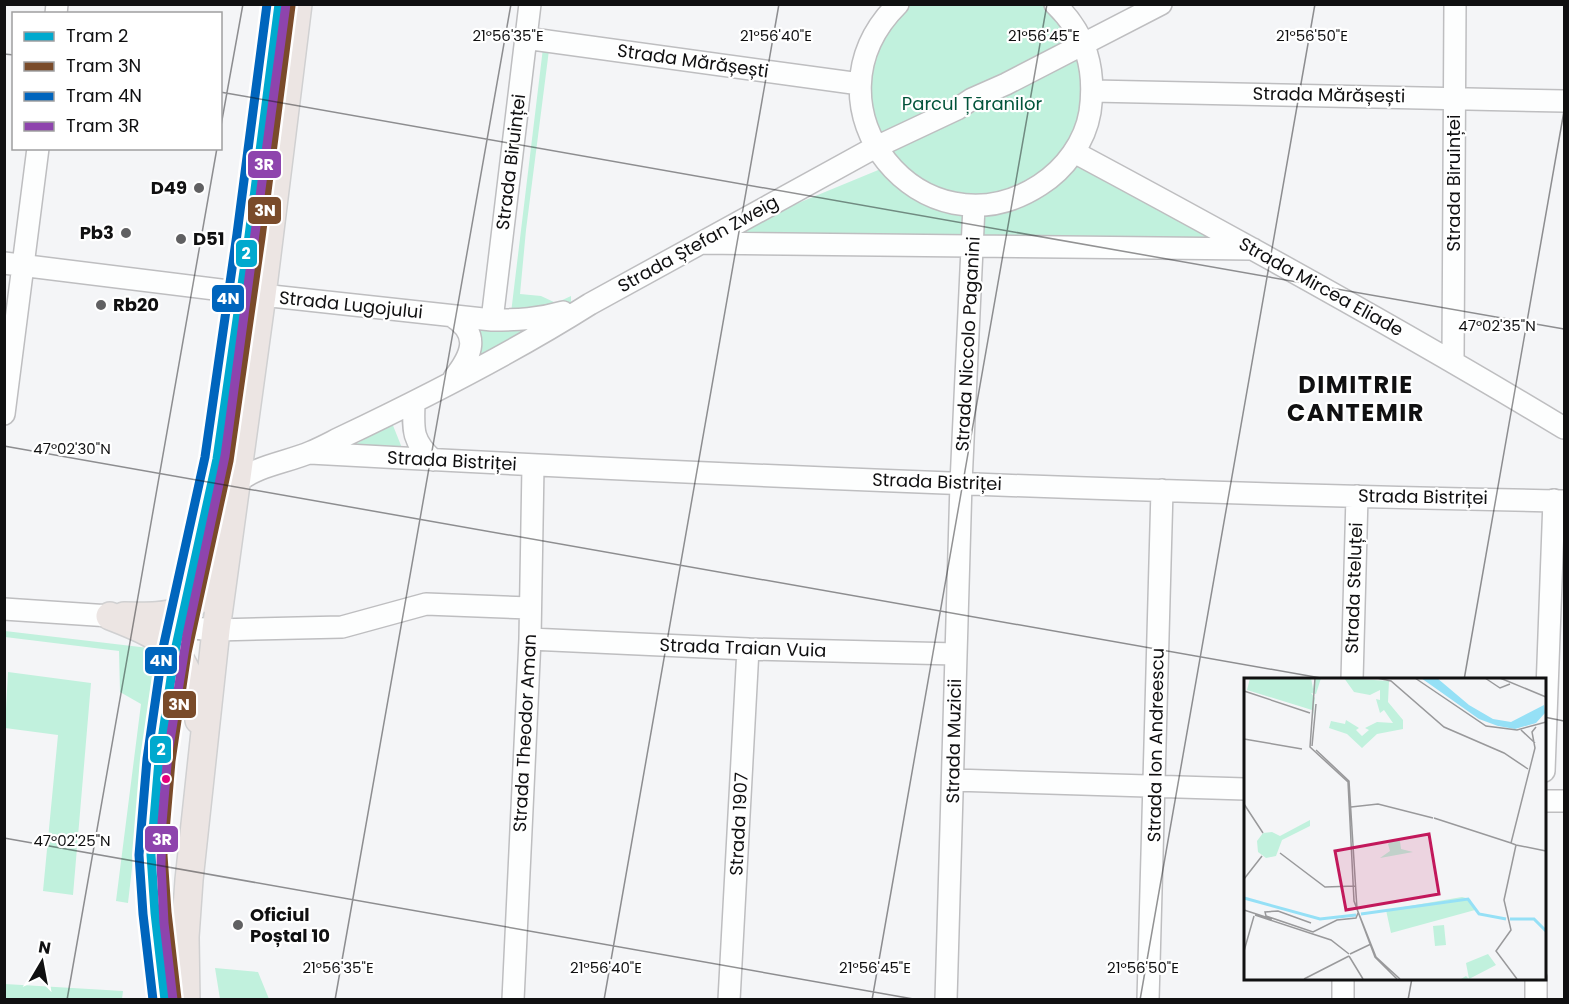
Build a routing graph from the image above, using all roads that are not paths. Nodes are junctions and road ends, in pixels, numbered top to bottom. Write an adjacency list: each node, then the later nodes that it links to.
1 (298, 4): 21 (main road)
2 (530, 4): 7 (street, Strada Biruinței)
3 (898, 4): 9 (street)
4 (1055, 4): 8 (street)
5 (1161, 4): 8 (street, Strada Ștefan Zweig)
6 (1455, 4): 11 (street, Strada Biruinței)
7 (525, 38): 9 (street, Strada Mărășești); 24 (street, Strada Biruinței)
8 (1083, 43): 10 (street); 13 (street, Strada Ștefan Zweig)
9 (860, 84): 13 (street)
10 (1093, 91): 11 (street, Strada Mărășești); 15 (street)
11 (1455, 98): 12 (street, Strada Mărășești); 25 (street, Strada Biruinței)
12 (1564, 101)
13 (875, 147): 16 (street); 17 (street, Strada Ștefan Zweig)
14 (38, 150): 20 (street)
15 (1074, 152): 16 (street); 19 (street, Strada Mircea Eliade)
16 (974, 206): 18 (street, Strada Niccolo Paganini)
17 (701, 243): 18 (street); 22 (street, Strada Ștefan Zweig)
18 (973, 246): 19 (street); 34 (street, Strada Niccolo Paganini)
19 (1256, 249): 25 (street, Strada Mircea Eliade)
20 (13, 265): 21 (street, Strada Lugojului); 28 (street)
21 (262, 295): 23 (street, Strada Lugojului); 33 (main road)
22 (590, 304): 24 (street, Strada Lugojului); 26 (street, Strada Ștefan Zweig)
23 (452, 316): 24 (street, Strada Lugojului); 26 (street)
24 (492, 320)
25 (1454, 361): 29 (street, Strada Mircea Eliade)
26 (452, 381): 27 (street, Strada Ștefan Zweig)
27 (414, 404): 30 (street, Strada Ștefan Zweig); 31 (street)
28 (4, 414)
29 (1564, 428)
30 (310, 453): 31 (street, Strada Bistriței); 33 (street, Strada Ștefan Zweig)
31 (433, 460): 32 (street, Strada Bistriței)
32 (533, 466): 34 (street, Strada Bistriței); 39 (street, Strada Theodor Aman)
33 (236, 483): 38 (main road)
34 (961, 483): 35 (street, Strada Bistriței); 45 (street, Strada Muzicii)
35 (1162, 490): 36 (street, Strada Bistriței); 50 (street, Strada Ion Andreescu)
36 (1357, 496): 37 (street, Strada Bistriței); 46 (street, Strada Steluței)
37 (1559, 501): 48 (street)
38 (225, 559): 41 (main road); 42 (main road)
39 (530, 608): 42 (street); 43 (street, Strada Theodor Aman)
40 (4, 609): 41 (street)
41 (110, 616): 42 (street); 47 (main road)
42 (216, 630): 47 (main road)
43 (530, 639): 44 (street, Strada Traian Vuia); 57 (street, Strada Theodor Aman)
44 (748, 649): 45 (street, Strada Traian Vuia); 58 (street, Strada 1907)
45 (956, 654): 49 (street, Strada Muzicii)
46 (1352, 678)
47 (203, 746): 56 (main road)
48 (1545, 753)
49 (954, 780): 50 (street); 59 (street, Strada Muzicii)
50 (1155, 787): 51 (street); 60 (street, Strada Ion Andreescu)
51 (1244, 789)
52 (1545, 801): 53 (street)
53 (1564, 801)
54 (1343, 980): 61 (street)
55 (1536, 980): 62 (street)
56 (186, 999)
57 (513, 999)
58 (729, 999)
59 (946, 999)
60 (1148, 999)
61 (1343, 999)
62 (1536, 999)

